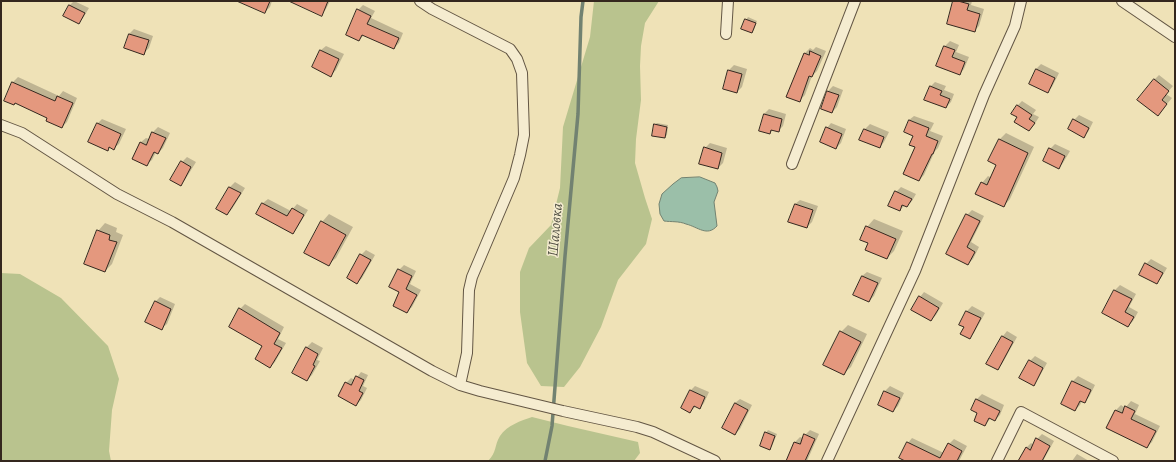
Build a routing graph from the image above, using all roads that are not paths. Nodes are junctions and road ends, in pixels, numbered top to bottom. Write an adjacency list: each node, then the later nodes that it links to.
1 (420, 1): 10 (street)
2 (728, 1): 6 (street)
3 (855, 1): 9 (street)
4 (1021, 1): 12 (street)
5 (1122, 1): 7 (street)
6 (726, 34)
7 (1175, 37)
8 (1, 126): 10 (street)
9 (792, 164)
10 (460, 385): 11 (street)
11 (715, 461)
12 (827, 461)
13 (996, 461): 14 (street)
14 (1113, 461)

